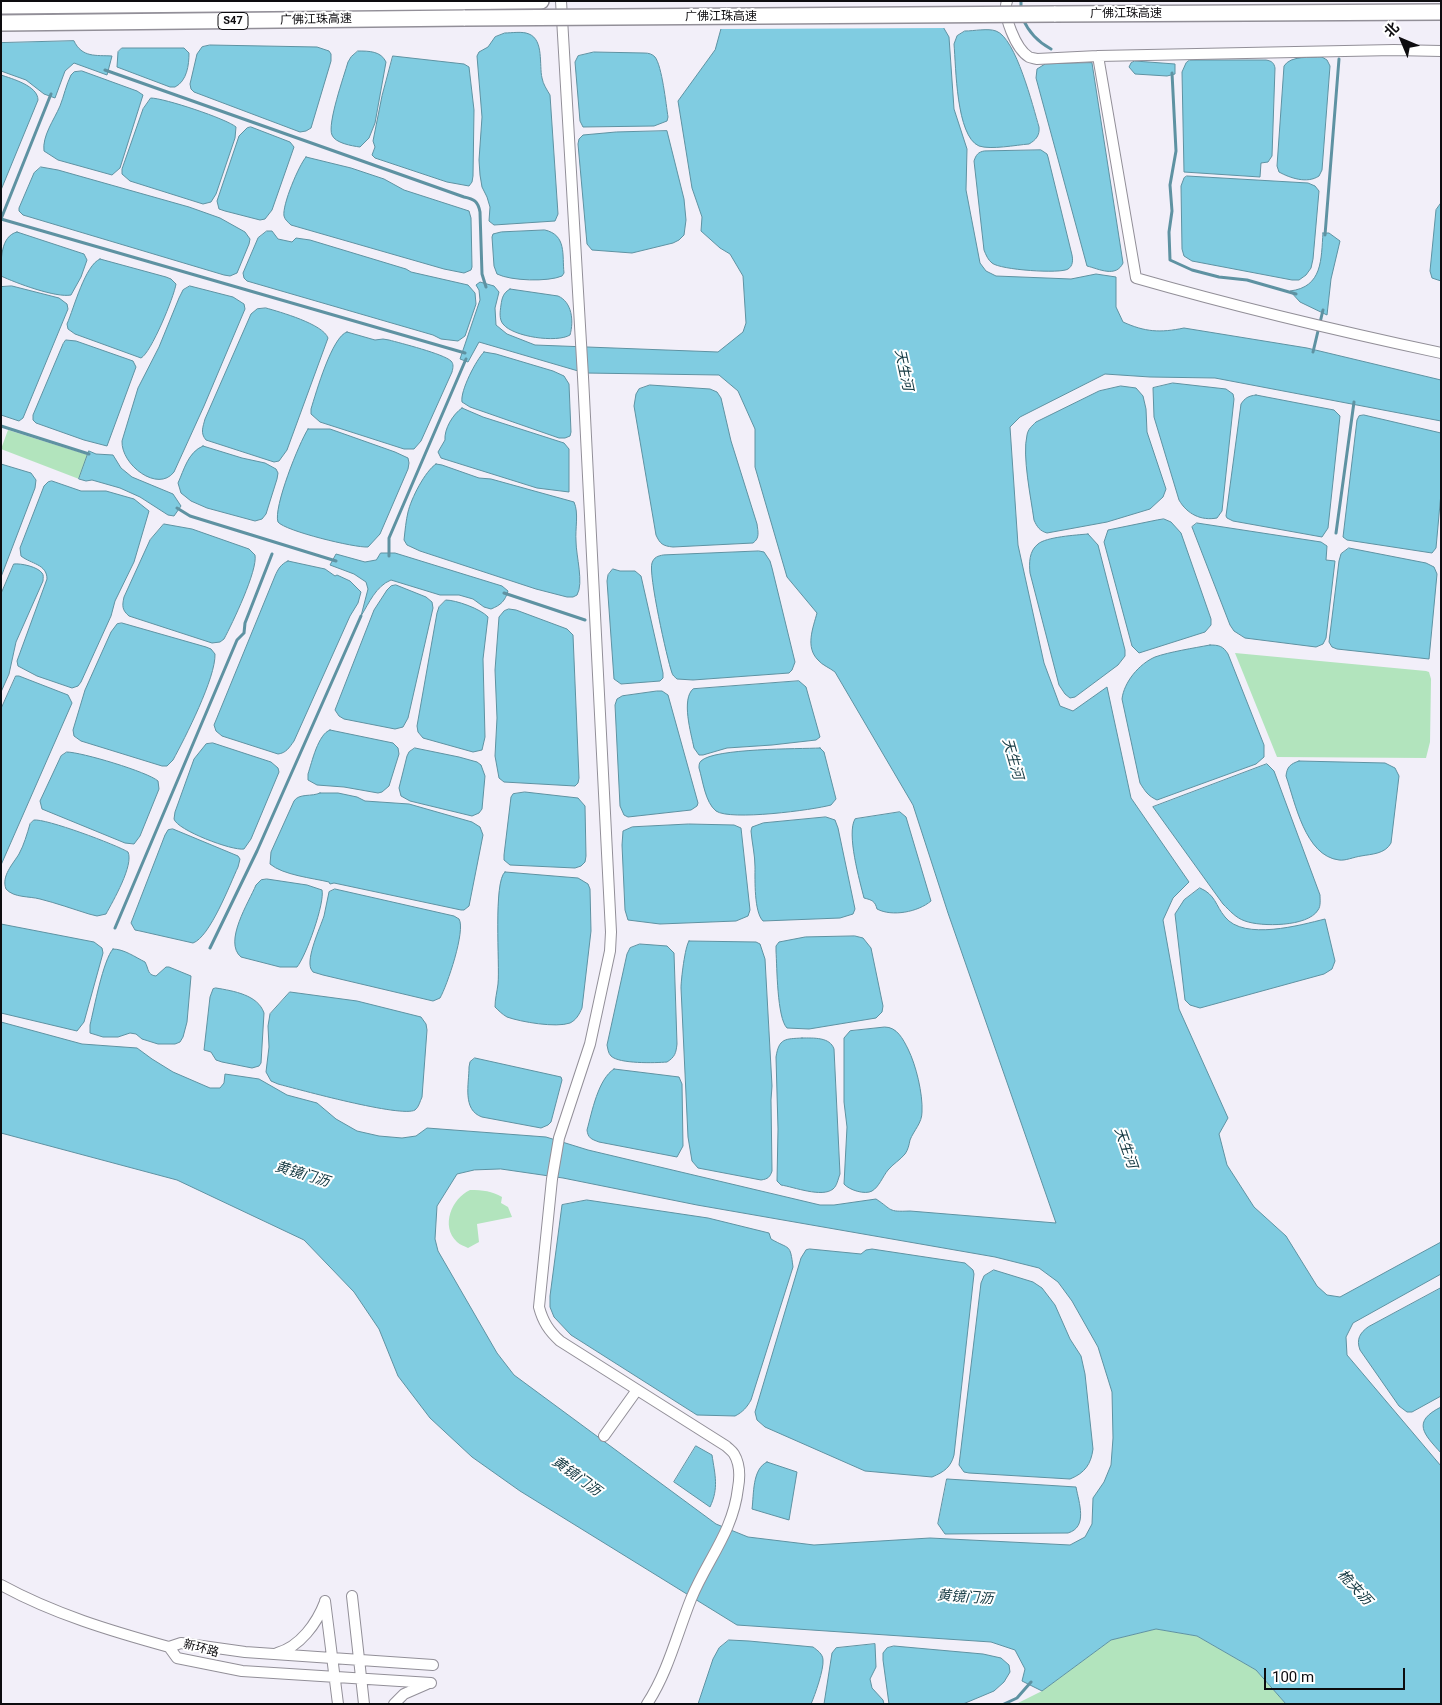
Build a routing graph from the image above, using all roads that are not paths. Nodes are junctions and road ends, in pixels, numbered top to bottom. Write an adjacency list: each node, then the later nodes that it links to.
1 (541, 1): 4 (highway, 广佛江珠高速 / S47)
2 (561, 1): 11 (street)
3 (1008, 1): 9 (street)
4 (465, 2): 5 (highway, 广佛江珠高速 / S47)
5 (1, 6)
6 (1441, 12): 7 (highway, 广佛江珠高速 / S47, bridge)
7 (1, 22)
8 (1441, 51): 9 (street)
9 (1098, 56): 10 (street)
10 (1441, 353)
11 (638, 1390): 12 (street); 22 (street)
12 (604, 1436)
13 (1, 1585): 15 (street)
14 (352, 1596): 18 (street)
15 (168, 1647): 16 (street, 新环路); 20 (street, 新环路)
16 (271, 1654): 17 (street, 新环路); 17 (street)
17 (332, 1659): 18 (street, 新环路); 20 (street)
18 (360, 1660): 19 (street, 新环路); 21 (street)
19 (433, 1665)
20 (335, 1677): 21 (street, 新环路); 23 (street)
21 (362, 1679): 24 (street); 25 (street, 新环路)
22 (651, 1702)
23 (338, 1704)
24 (364, 1704)
25 (394, 1704)

